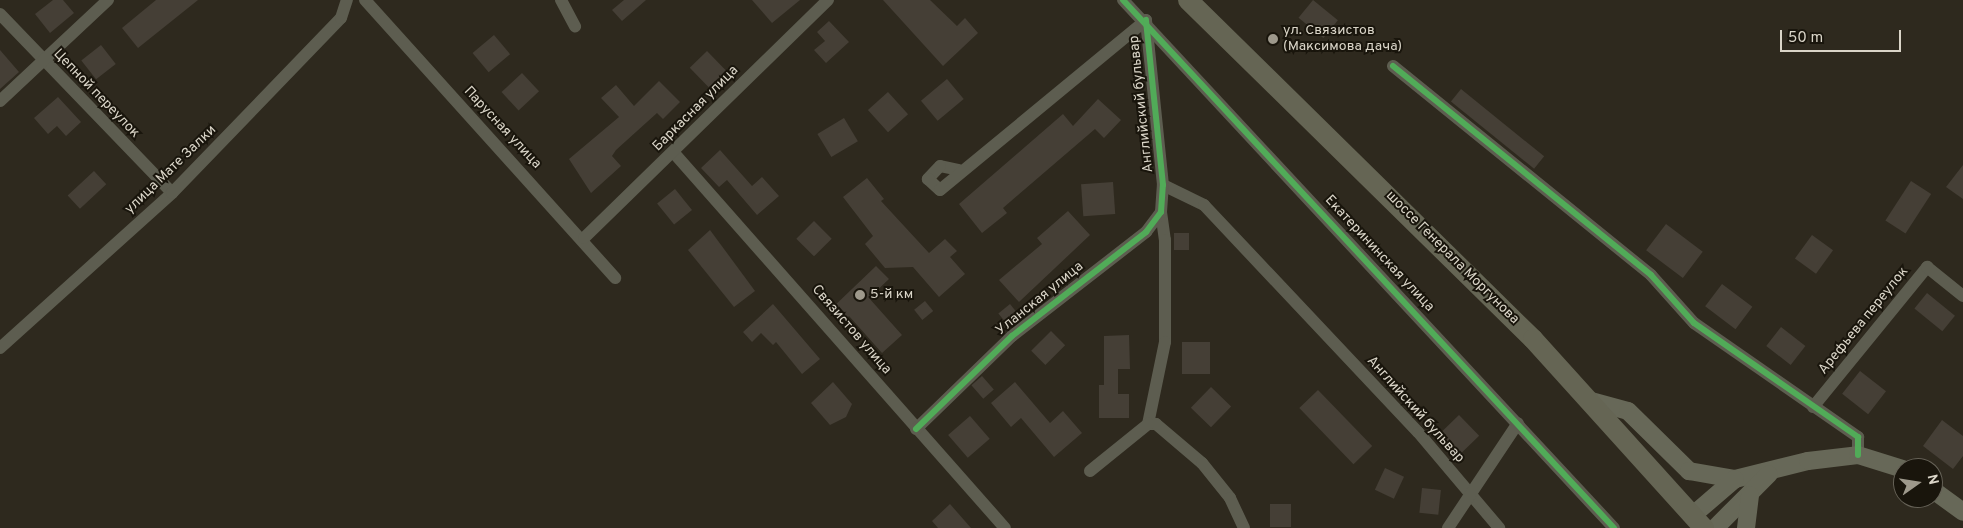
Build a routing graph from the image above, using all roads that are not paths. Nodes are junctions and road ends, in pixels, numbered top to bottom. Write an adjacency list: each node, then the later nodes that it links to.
1 (108, 0): 11 (street)
2 (347, 0): 17 (street, улица Мате Залки)
3 (365, 0): 19 (street, Парусная улица)
4 (561, 0): 10 (street)
5 (1123, 0): 9 (street, Екатерининская улица)
6 (1188, 0): 23 (main road, шоссе Генерала Моргунова)
7 (824, 1): 14 (street, Баркасная улица)
8 (0, 14): 11 (street, Цепной переулок)
9 (1146, 20): 15 (street, Английский бульвар); 16 (street, Английский бульвар); 25 (street, Екатерининская улица)
10 (575, 26)
11 (43, 61): 13 (street); 17 (street, Цепной переулок)
12 (1393, 66): 24 (street)
13 (0, 101)
14 (674, 152): 19 (street, Баркасная улица); 27 (street, Связистов улица)
15 (959, 170)
16 (1163, 184): 18 (street); 33 (street, Английский бульвар)
17 (172, 193): 22 (street, улица Мате Залки)
18 (1161, 212): 26 (street); 27 (street, Уланская улица)
19 (584, 238): 20 (street, Парусная улица)
20 (615, 278)
21 (1963, 296): 24 (street, Арефьева переулок)
22 (0, 348)
23 (1591, 401): 32 (street); 37 (main road, шоссе Генерала Моргунова)
24 (1813, 407): 28 (street)
25 (1518, 423): 33 (street); 42 (street, Екатерининская улица)
26 (1148, 424): 30 (street); 39 (street)
27 (916, 428): 38 (street, Связистов улица)
28 (1858, 455): 29 (street); 31 (street)
29 (1893, 466)
30 (1090, 471)
31 (1769, 474): 32 (street); 34 (street)
32 (1736, 479): 37 (street)
33 (1469, 494): 40 (street); 41 (street, Английский бульвар)
34 (1750, 495): 43 (street); 44 (street)
35 (1943, 497): 36 (street)
36 (1963, 512)
37 (1699, 521)
38 (1005, 528)
39 (1244, 528)
40 (1448, 528)
41 (1499, 528)
42 (1614, 528)
43 (1715, 528)
44 (1746, 528)

